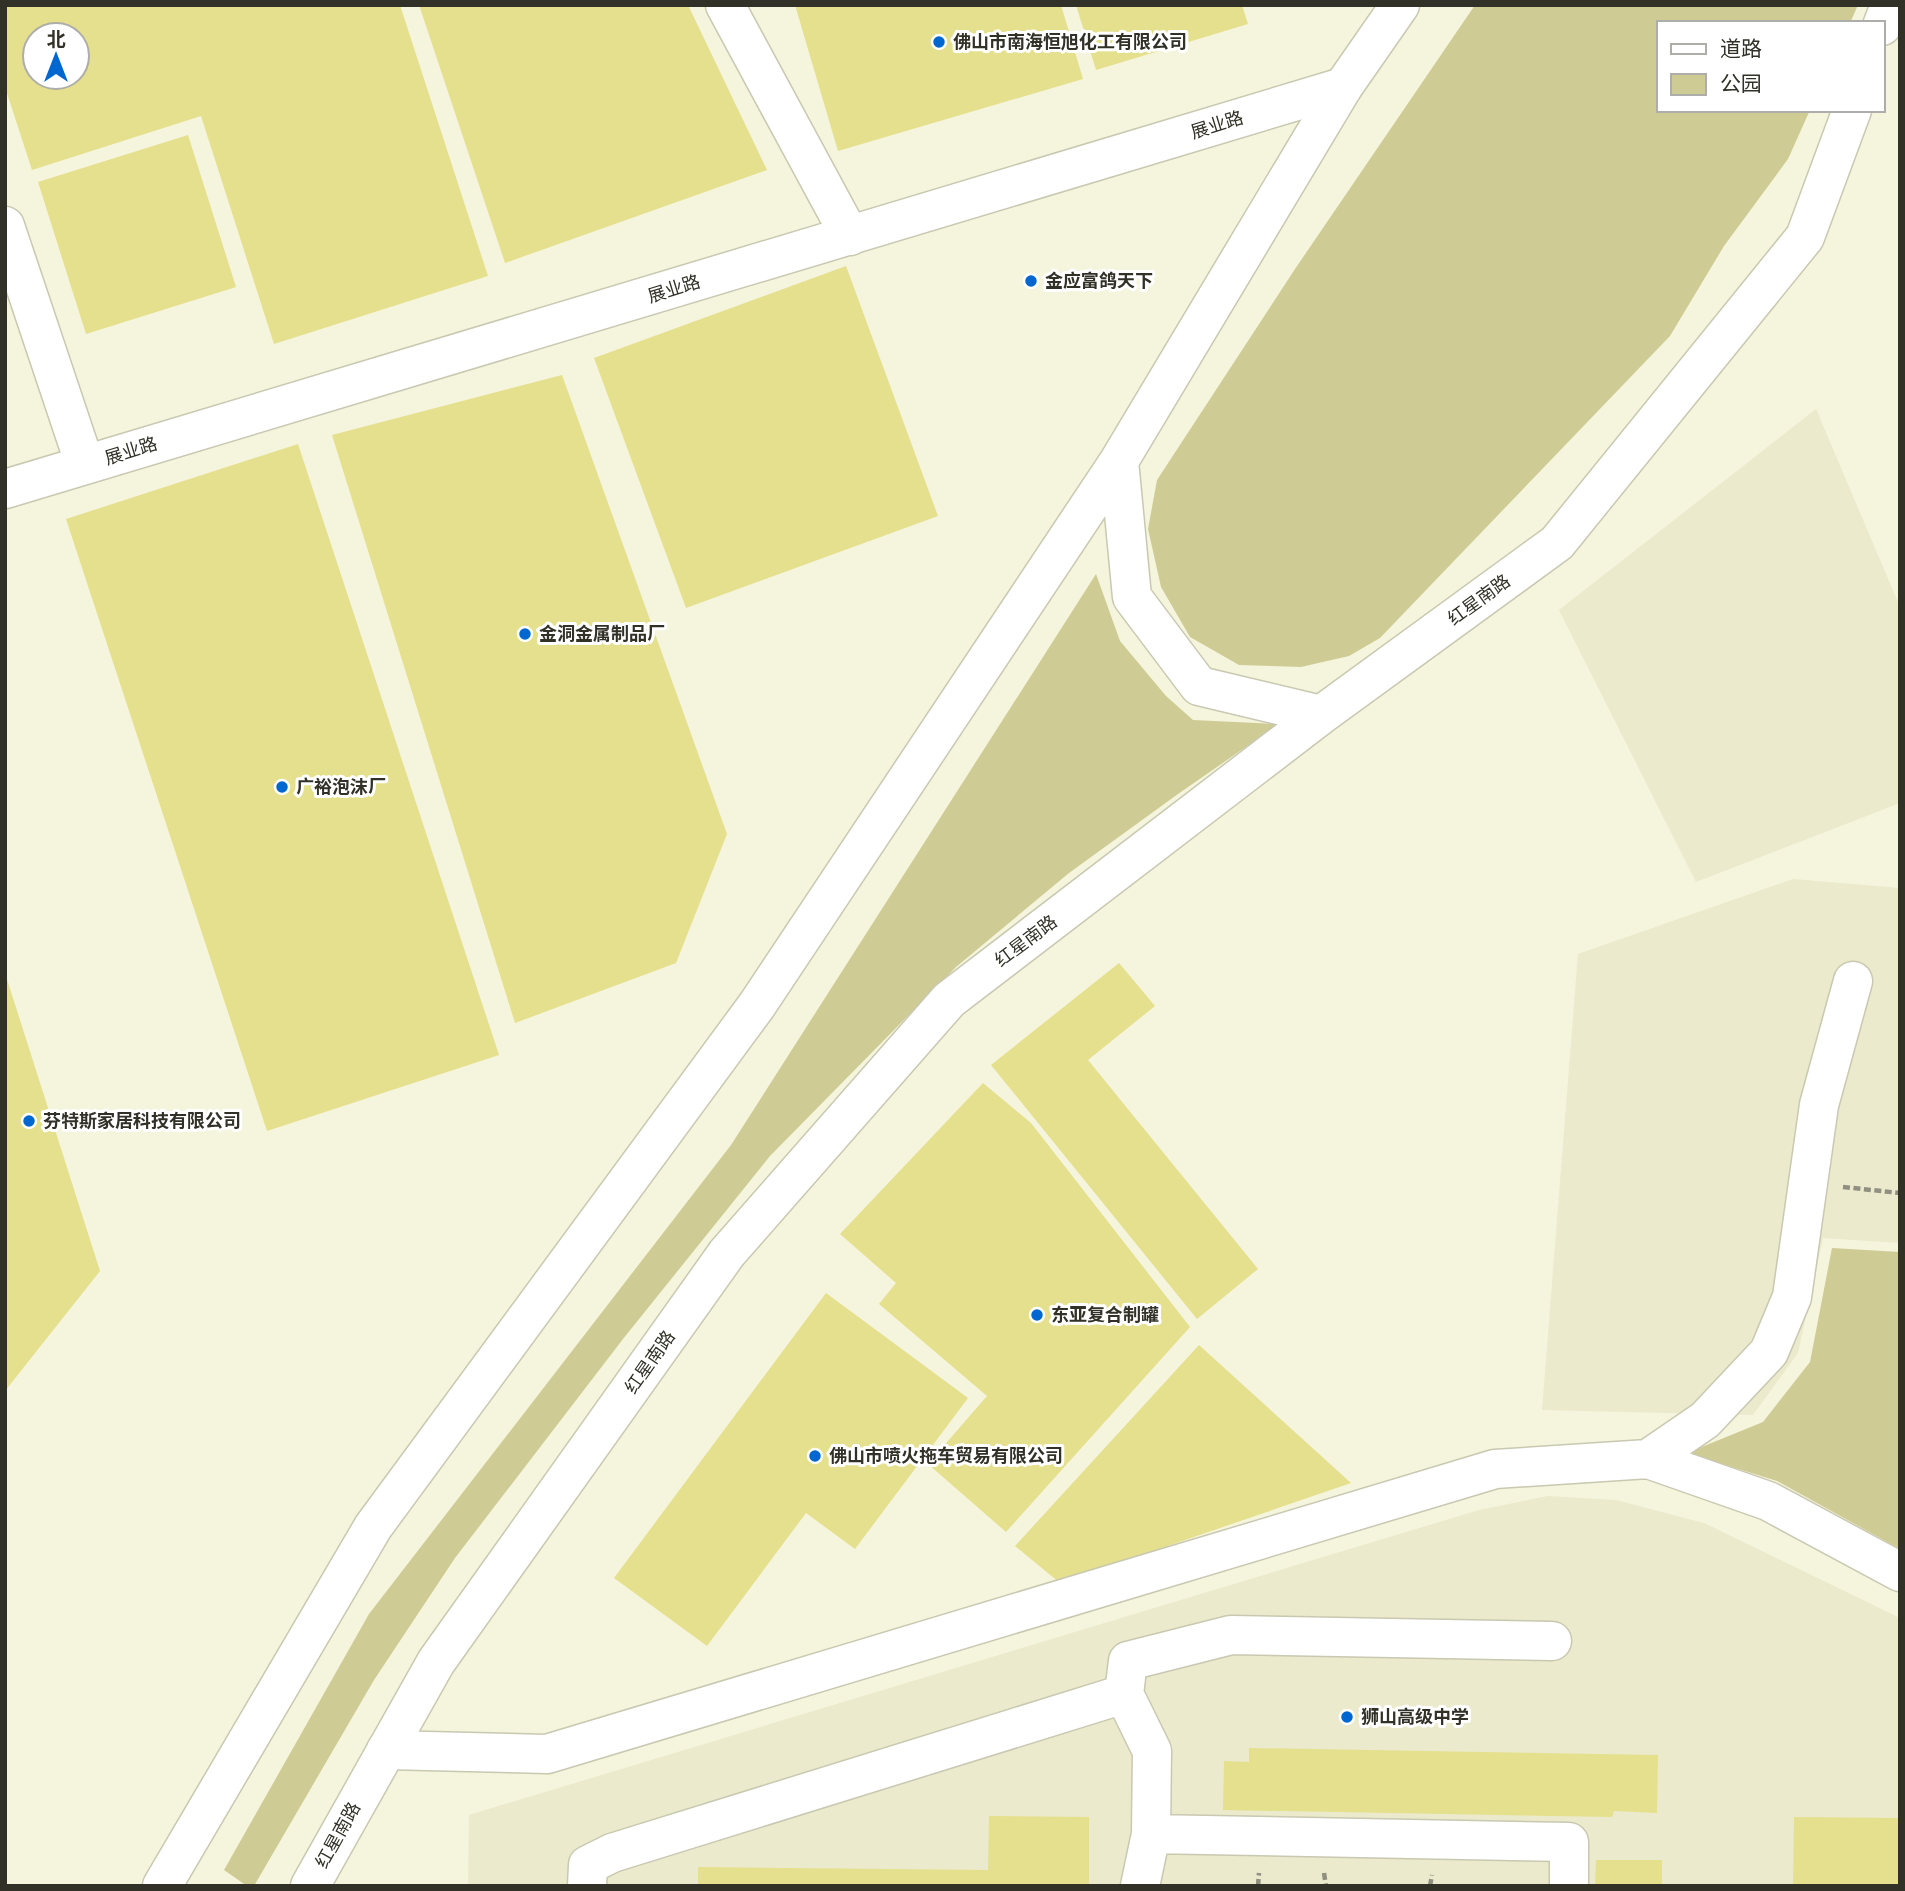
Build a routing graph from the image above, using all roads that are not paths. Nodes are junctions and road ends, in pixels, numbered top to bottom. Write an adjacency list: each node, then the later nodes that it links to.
1 (725, 5): 6 (main road)
2 (1400, 5): 3 (main road)
3 (1343, 87): 6 (main road, 展业路); 7 (main road)
4 (1851, 112): 10 (main road, 红星南路)
5 (5, 226): 8 (main road)
6 (850, 236): 8 (main road, 展业路)
7 (1119, 461): 10 (main road); 18 (main road)
8 (85, 465): 9 (main road, 展业路)
9 (5, 489)
10 (1321, 715): 16 (main road, 红星南路)
11 (1853, 981): 12 (main road)
12 (1648, 1459): 13 (main road); 16 (main road)
13 (1900, 1572)
14 (1552, 1642): 15 (main road)
15 (1124, 1694): 17 (main road); 20 (main road)
16 (386, 1750): 19 (main road, 红星南路)
17 (1151, 1834): 21 (main road); 22 (main road)
18 (162, 1886)
19 (310, 1886)
20 (587, 1886)
21 (1140, 1886)
22 (1569, 1886)

